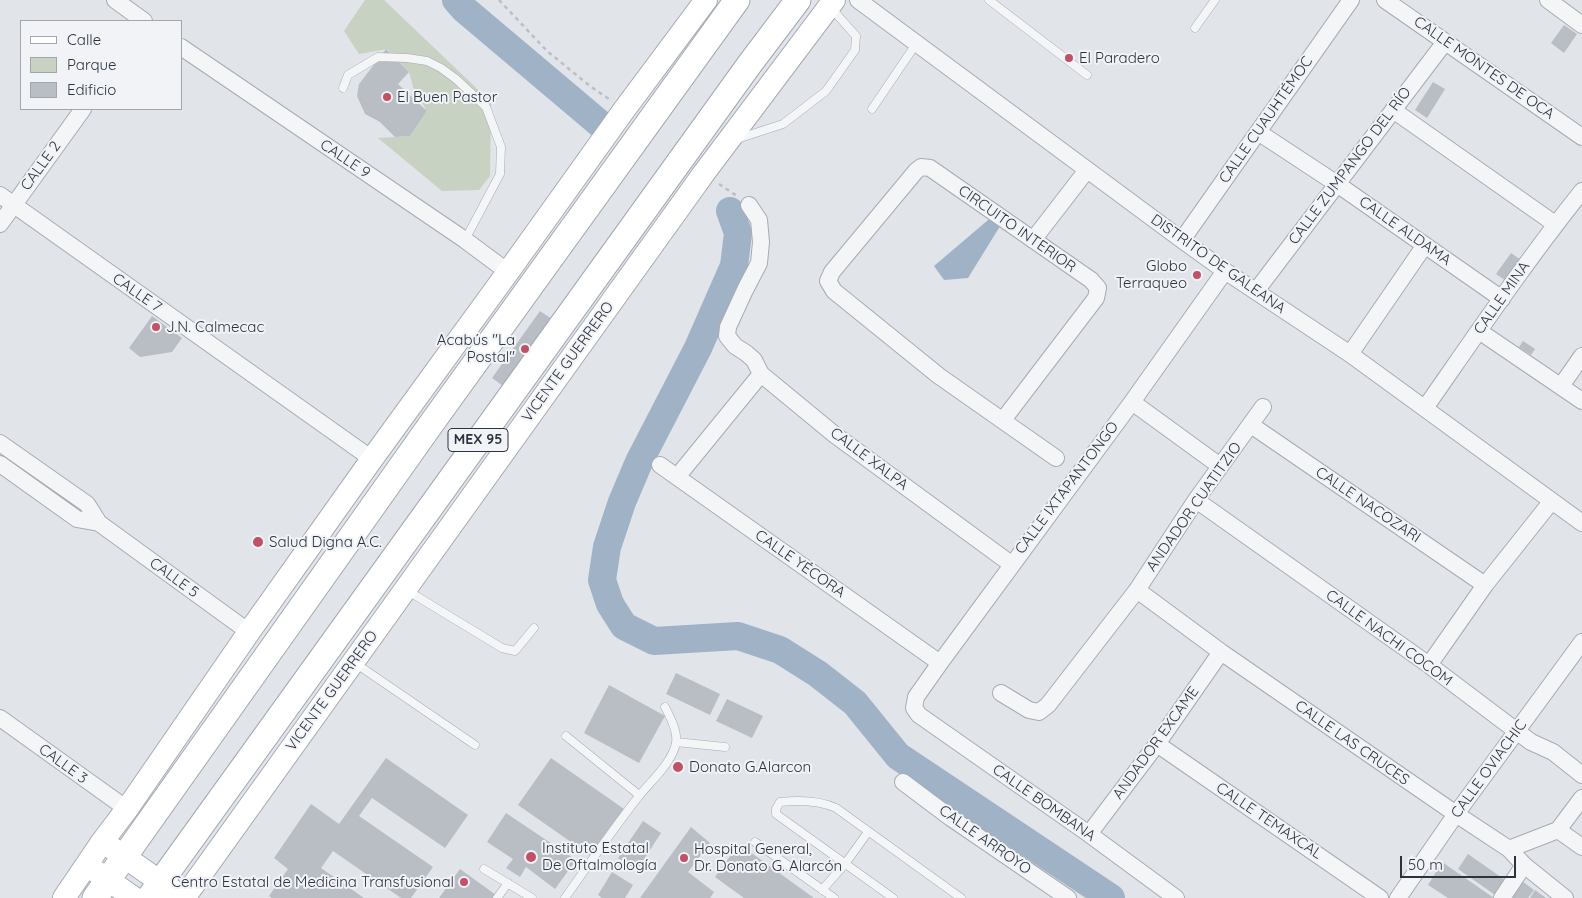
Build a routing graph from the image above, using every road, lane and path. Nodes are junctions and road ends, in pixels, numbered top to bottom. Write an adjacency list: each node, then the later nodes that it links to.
1 (115, 0): 13 (street)
2 (499, 0): 23 (path)
3 (706, 0): 23 (main road)
4 (737, 0): 54 (main road, MEX 95)
5 (798, 0): 109 (main road, MEX 95)
6 (858, 0): 17 (street, DISTRITO DE GALEANA)
7 (990, 0): 19 (lane)
8 (1215, 0): 15 (lane)
9 (1351, 0): 26 (street, CALLE CUAUHTÉMOC)
10 (1385, 0): 16 (street, CALLE MONTES DE OCA)
11 (1548, 0): 14 (street)
12 (832, 3): 27 (main road, VICENTE GUERRERO); 27 (lane)
13 (143, 20)
14 (1582, 25)
15 (1195, 28)
16 (1445, 42): 24 (street, CALLE ZUMPANGO DEL RÍO); 25 (street, CALLE MONTES DE OCA)
17 (916, 44): 21 (lane); 28 (street, DISTRITO DE GALEANA)
18 (182, 48): 36 (street, CALLE 9)
19 (1087, 75)
20 (342, 88): 36 (lane)
21 (872, 109)
22 (82, 110): 32 (street, CALLE 2)
23 (624, 110): 41 (main road)
24 (1393, 110): 30 (street, CALLE ZUMPANGO DEL RÍO); 35 (street)
25 (1579, 129)
26 (1258, 132): 30 (street, CALLE ALDAMA); 38 (street, CALLE CUAUHTÉMOC)
27 (726, 143): 29 (main road, VICENTE GUERRERO)
28 (1087, 170): 37 (street); 38 (street, DISTRITO DE GALEANA)
29 (704, 173): 33 (path); 70 (main road, VICENTE GUERRERO)
30 (1337, 184): 39 (street, CALLE ALDAMA); 42 (street, CALLE ZUMPANGO DEL RÍO)
31 (1582, 191): 35 (street, CALLE MINA)
32 (7, 200): 34 (street, CALLE 2); 59 (street, CALLE 7)
33 (749, 205): 47 (street, CALLE XALPA)
34 (0, 224)
35 (1555, 224): 43 (street, CALLE MINA)
36 (465, 240): 41 (street, CALLE 9)
37 (1033, 240): 55 (street, CIRCUITO INTERIOR); 55 (street, CIRCUITO INTERIOR)
38 (1182, 240): 40 (street, DISTRITO DE GALEANA)
39 (1425, 245): 43 (street, CALLE ALDAMA); 45 (street)
40 (1225, 271): 42 (street, DISTRITO DE GALEANA); 50 (street, CALLE IXTAPANTONGO)
41 (508, 272): 51 (main road)
42 (1256, 291): 45 (street, DISTRITO DE GALEANA)
43 (1502, 299): 44 (street, CALLE MINA)
44 (1479, 331): 48 (street); 53 (street, CALLE MINA)
45 (1350, 354): 53 (street, DISTRITO DE GALEANA)
46 (1582, 356): 48 (street)
47 (761, 374): 63 (street); 68 (street, CALLE XALPA)
48 (1561, 386): 49 (street)
49 (1582, 401)
50 (1132, 402): 62 (street); 68 (street, CALLE IXTAPANTONGO)
51 (411, 406): 54 (main road); 59 (main road)
52 (1263, 407): 56 (street, ANDADOR CUATITZIO)
53 (1425, 408): 65 (street, DISTRITO DE GALEANA)
54 (434, 420): 102 (main road, MEX 95)
55 (1003, 420): 58 (street)
56 (1251, 426): 62 (street, ANDADOR CUATITZIO); 69 (street, CALLE NACOZARI)
57 (0, 443): 66 (street, CALLE 5)
58 (1056, 458)
59 (372, 459): 73 (main road)
60 (0, 464): 66 (street, CALLE 5)
61 (660, 465): 63 (street, CALLE YÉCORA)
62 (1220, 466): 64 (street, ANDADOR CUATITZIO)
63 (677, 477): 77 (street, CALLE YÉCORA)
64 (1196, 500): 71 (street, ANDADOR CUATITZIO); 78 (street, CALLE NACHI COCOM)
65 (1551, 502): 67 (street, DISTRITO DE GALEANA); 69 (street)
66 (98, 523): 73 (street, CALLE 5)
67 (1582, 523)
68 (1011, 564): 77 (street, CALLE IXTAPANTONGO)
69 (1485, 585): 78 (street)
70 (405, 590): 72 (lane); 76 (main road, VICENTE GUERRERO)
71 (1137, 590): 75 (street, CALLE LAS CRUCES); 79 (street, ANDADOR CUATITZIO)
72 (534, 628)
73 (249, 632): 93 (main road)
74 (1582, 642): 83 (street, CALLE OVIACHIC)
75 (1221, 652): 86 (street, ANDADOR EXCAME); 94 (street, CALLE LAS CRUCES)
76 (353, 662): 87 (lane); 114 (main road, VICENTE GUERRERO)
77 (940, 663): 81 (street, CALLE IXTAPANTONGO)
78 (1429, 665): 83 (street, CALLE NACHI COCOM)
79 (1001, 692)
80 (665, 707): 85 (lane)
81 (914, 708): 97 (street, CALLE BOMBANA)
82 (0, 718): 93 (street, CALLE 3)
83 (1517, 730): 89 (street, CALLE NACHI COCOM); 94 (street, CALLE OVIACHIC)
84 (566, 736): 91 (lane)
85 (676, 742): 88 (lane); 91 (lane)
86 (1157, 744): 97 (street, ANDADOR EXCAME); 123 (street, CALLE TEMAXCAL)
87 (475, 745)
88 (725, 747)
89 (1582, 775)
90 (903, 782): 121 (street, CALLE ARROYO)
91 (639, 795): 117 (lane)
92 (1582, 798): 95 (street)
93 (127, 810): 98 (main road)
94 (1456, 814): 101 (street, CALLE LAS CRUCES); 124 (street, CALLE OVIACHIC)
95 (1558, 830): 100 (street); 101 (street)
96 (868, 832): 103 (lane); 103 (lane); 120 (lane)
97 (1088, 834): 122 (street, CALLE BOMBANA)
98 (102, 842): 102 (main road); 104 (main road)
99 (755, 842): 110 (lane)
100 (1582, 847)
101 (1509, 849): 105 (street, CALLE LAS CRUCES)
102 (125, 857): 108 (main road, MEX 95); 109 (main road)
103 (845, 864): 110 (lane); 119 (lane)
104 (87, 865): 108 (main road); 112 (main road)
105 (1524, 865): 125 (street); 126 (street, CALLE LAS CRUCES)
106 (484, 869): 107 (lane)
107 (508, 884): 111 (lane); 115 (lane)
108 (102, 889): 113 (main road)
109 (154, 890): 114 (main road)
110 (822, 890): 118 (lane)
111 (519, 895): 116 (lane)
112 (64, 898)
113 (134, 898)
114 (184, 898)
115 (497, 898)
116 (532, 898)
117 (565, 898)
118 (834, 898)
119 (893, 898)
120 (961, 898)
121 (1068, 898)
122 (1176, 898)
123 (1380, 898)
124 (1398, 898)
125 (1502, 898)
126 (1565, 898)

